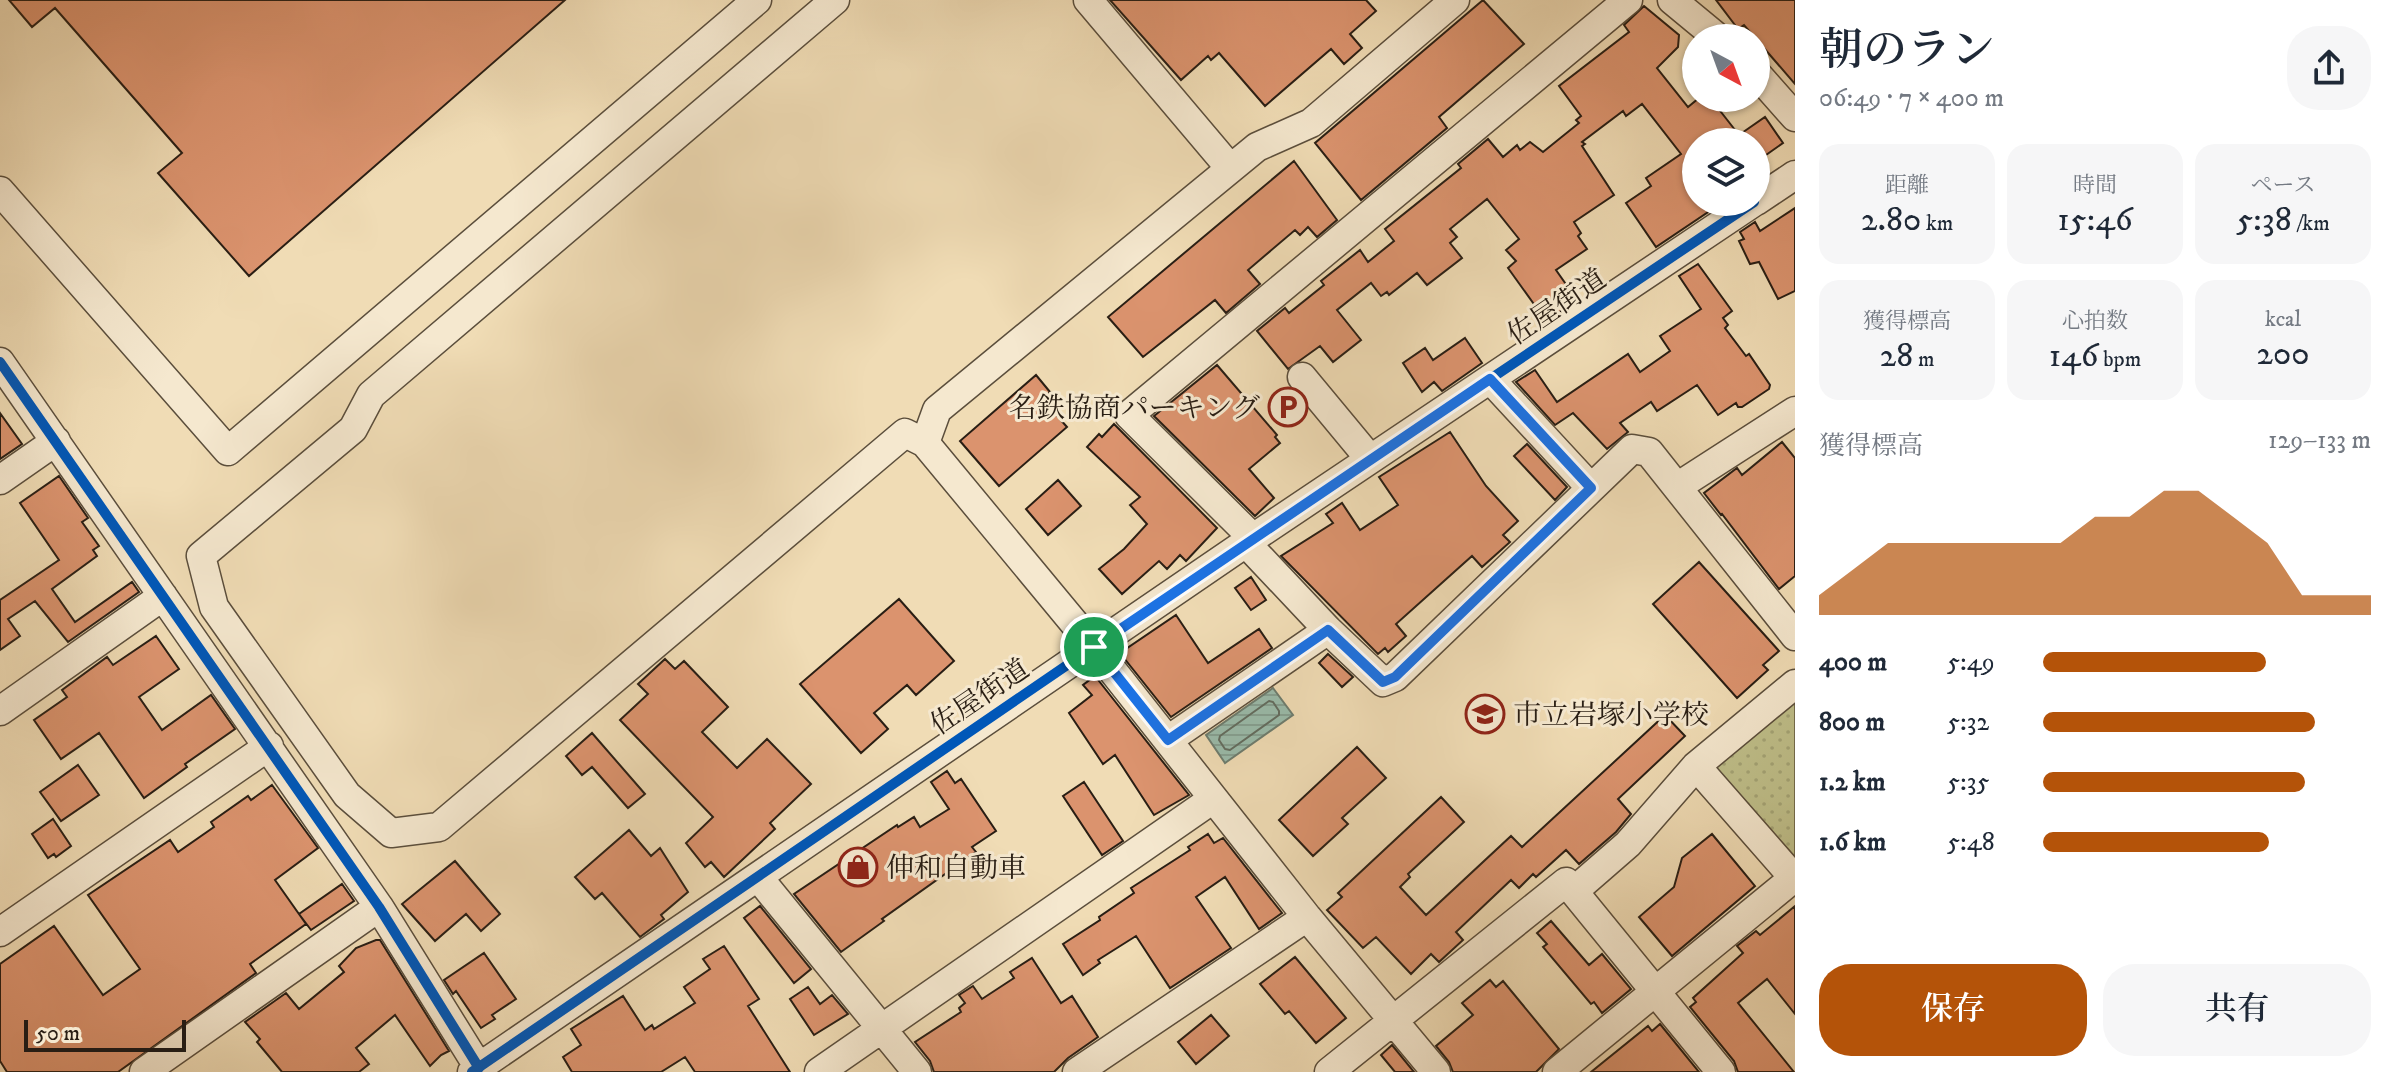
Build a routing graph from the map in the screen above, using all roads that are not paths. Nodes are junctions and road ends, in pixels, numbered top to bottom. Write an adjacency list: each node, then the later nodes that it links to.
1 (757, 0): 12 (street)
2 (835, 0): 20 (street)
3 (1088, 0): 10 (street)
4 (1455, 0): 10 (street)
5 (1628, 0): 25 (street)
6 (1672, 0): 7 (street)
7 (1701, 24)
8 (1770, 89): 9 (street)
9 (1795, 117)
10 (1230, 168): 20 (street)
11 (1795, 175): 13 (street, 佐屋街道)
12 (0, 191)
13 (1770, 191)
14 (1733, 216): 17 (street, 佐屋街道)
15 (0, 362): 19 (street)
16 (1302, 377): 21 (street)
17 (1490, 379): 21 (street, 佐屋街道); 24 (street)
18 (1795, 411): 23 (street)
19 (56, 441): 22 (street); 26 (street)
20 (925, 443): 29 (street)
21 (1370, 459): 25 (street, 佐屋街道)
22 (0, 480)
23 (1677, 487): 24 (street); 28 (street)
24 (1591, 488): 27 (street)
25 (1250, 541): 27 (street); 29 (street, 佐屋街道)
26 (163, 596): 31 (street); 33 (street)
27 (1328, 630): 32 (street)
28 (1795, 636)
29 (1094, 647): 32 (street); 36 (street, 佐屋街道)
30 (1795, 684): 34 (street)
31 (0, 711)
32 (1168, 740): 35 (street)
33 (269, 746): 39 (street); 41 (street)
34 (1696, 766): 37 (street); 38 (street)
35 (1213, 799): 40 (street); 44 (street)
36 (758, 877): 44 (street); 45 (street, 佐屋街道)
37 (1795, 877): 42 (street)
38 (1574, 891): 42 (street); 43 (street)
39 (379, 907): 45 (street); 46 (street)
40 (1307, 917): 43 (street); 49 (street)
41 (0, 932)
42 (1657, 991): 52 (street); 53 (street)
43 (1395, 1021): 50 (street); 51 (street)
44 (881, 1029): 47 (street); 48 (street)
45 (476, 1070)
46 (144, 1072)
47 (819, 1072)
48 (917, 1072)
49 (1077, 1072)
50 (1329, 1072)
51 (1436, 1072)
52 (1557, 1072)
53 (1721, 1072)

